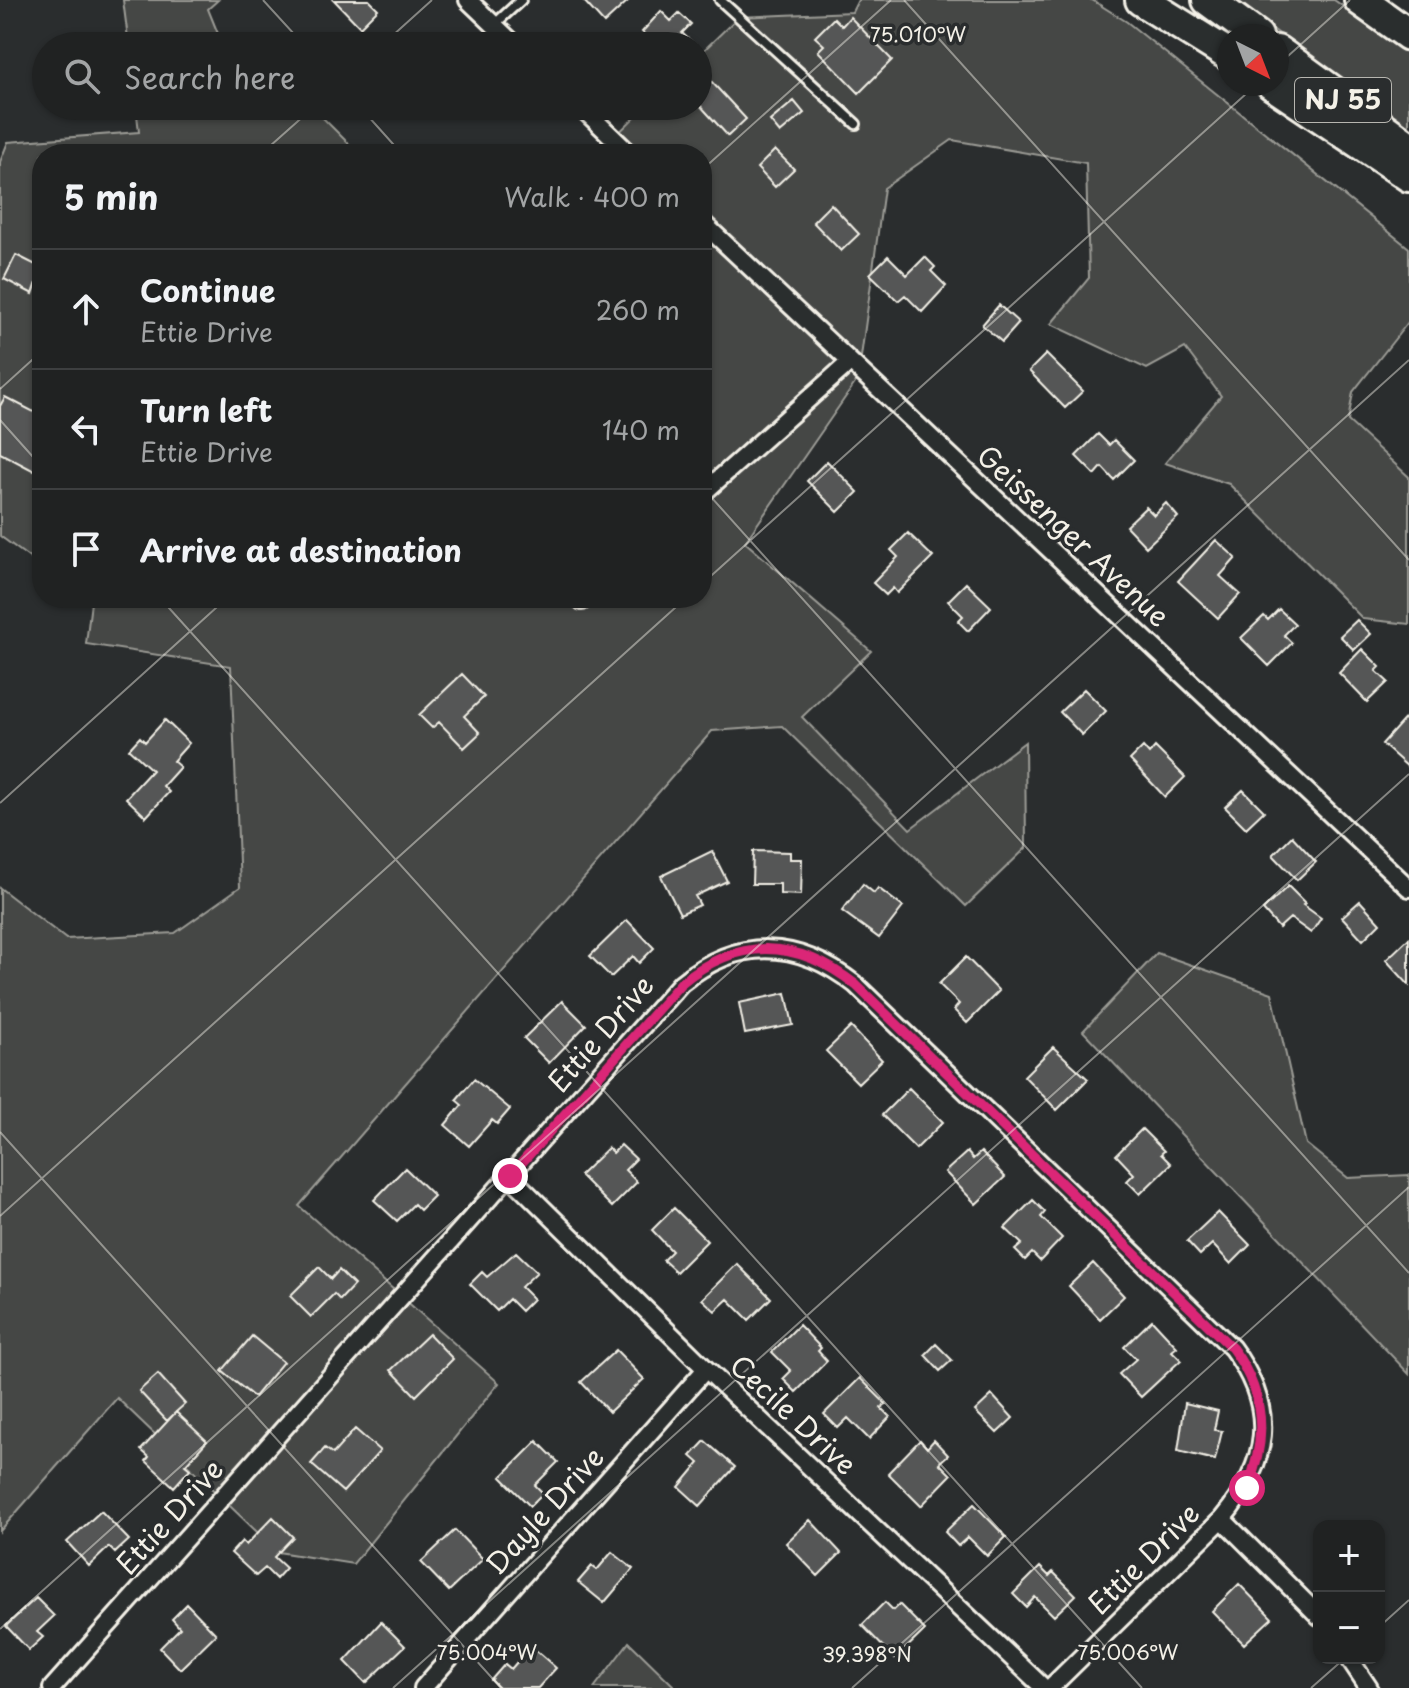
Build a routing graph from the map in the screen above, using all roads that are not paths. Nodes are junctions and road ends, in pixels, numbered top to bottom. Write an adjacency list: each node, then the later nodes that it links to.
1 (468, 0): 8 (street)
2 (521, 0): 8 (lane)
3 (720, 0): 15 (lane)
4 (1141, 0): 11 (highway)
5 (1208, 0): 7 (highway)
6 (1360, 0): 10 (highway)
7 (1241, 24)
8 (494, 25): 9 (street)
9 (501, 32)
10 (1409, 35)
11 (1217, 48)
12 (1289, 60): 17 (highway, NJ 55)
13 (1289, 95): 18 (highway)
14 (595, 120): 16 (street)
15 (856, 124)
16 (620, 144)
17 (1409, 147)
18 (1409, 176)
19 (712, 231): 20 (street, Geissenger Avenue)
20 (850, 362): 21 (street); 22 (street, Geissenger Avenue)
21 (712, 485)
22 (1409, 888)
23 (510, 1176): 24 (street, Cecile Drive); 25 (street, Ettie Drive); 28 (street, Ettie Drive)
24 (706, 1369): 29 (street, Dayle Drive); 30 (street, Cecile Drive)
25 (1222, 1519): 26 (street); 30 (street, Ettie Drive)
26 (1313, 1610)
27 (1353, 1664): 31 (street)
28 (52, 1688)
29 (423, 1688)
30 (1047, 1688)
31 (1369, 1688)

